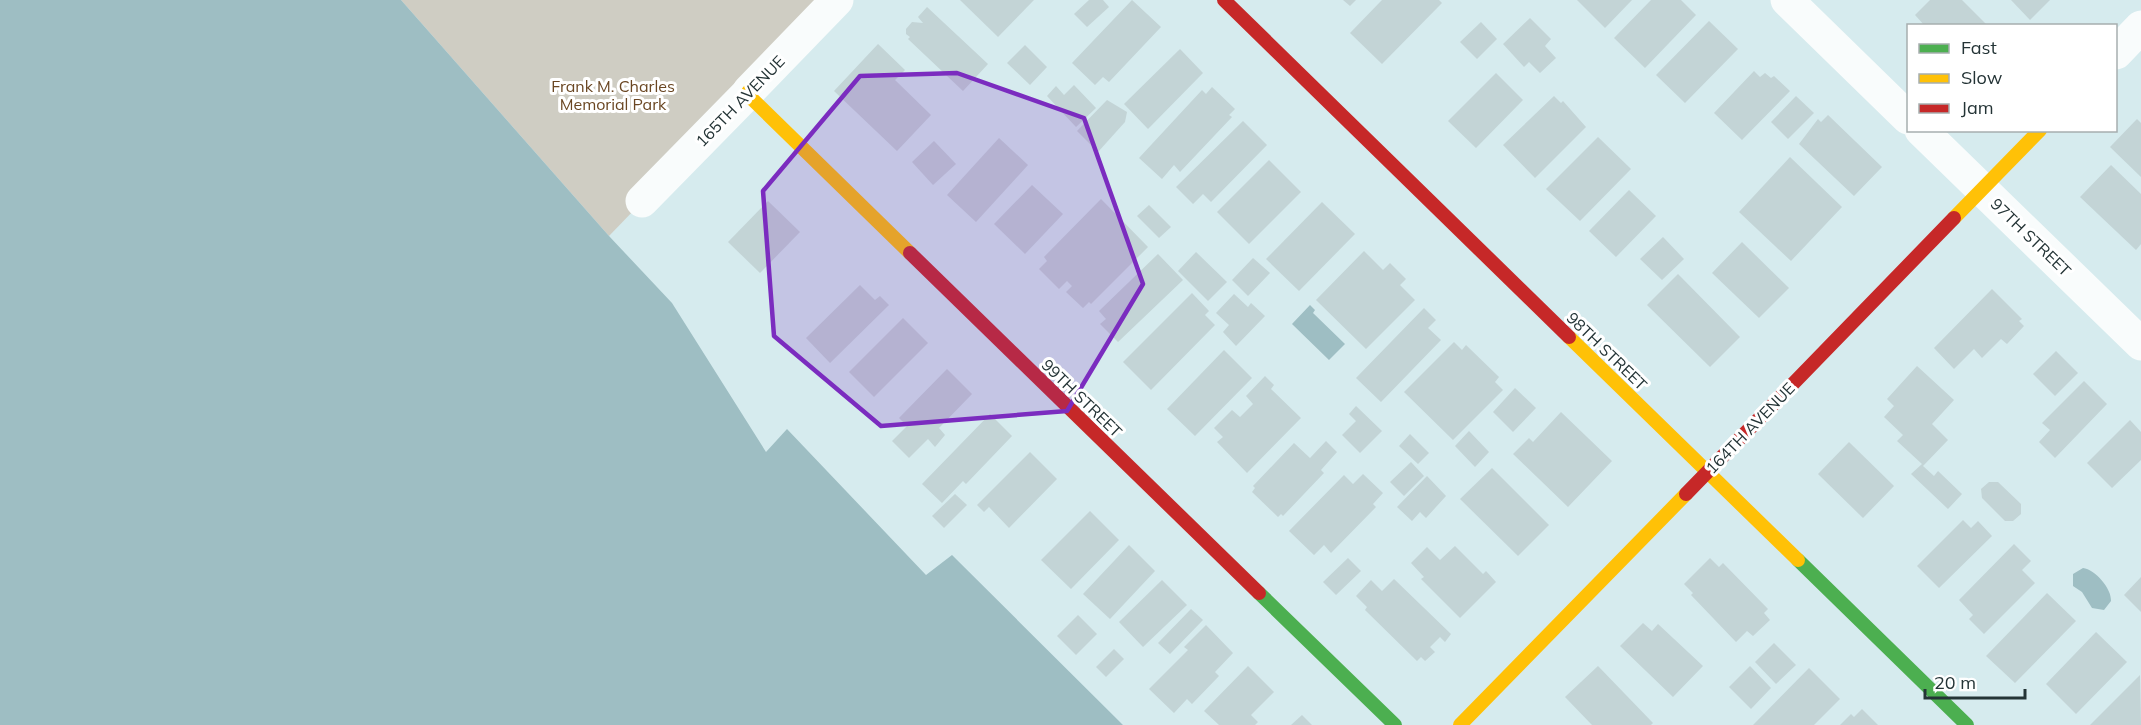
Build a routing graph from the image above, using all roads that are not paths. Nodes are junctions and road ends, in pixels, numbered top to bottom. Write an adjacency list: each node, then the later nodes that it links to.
1 (837, 0): 6 (street, 165TH AVENUE)
2 (1224, 0): 13 (street, 98TH STREET)
3 (1787, 0): 7 (street)
4 (2141, 27): 5 (street)
5 (2117, 51)
6 (748, 92): 11 (street, 165TH AVENUE); 14 (street, 99TH STREET)
7 (1907, 117)
8 (1923, 132): 10 (street, 97TH STREET)
9 (2038, 132): 10 (street, 164TH AVENUE)
10 (1982, 190): 12 (street, 97TH STREET); 13 (street, 164TH AVENUE)
11 (642, 201)
12 (2141, 344)
13 (1707, 472): 15 (street, 164TH AVENUE); 16 (street, 98TH STREET)
14 (1395, 725)
15 (1461, 725)
16 (1967, 725)

